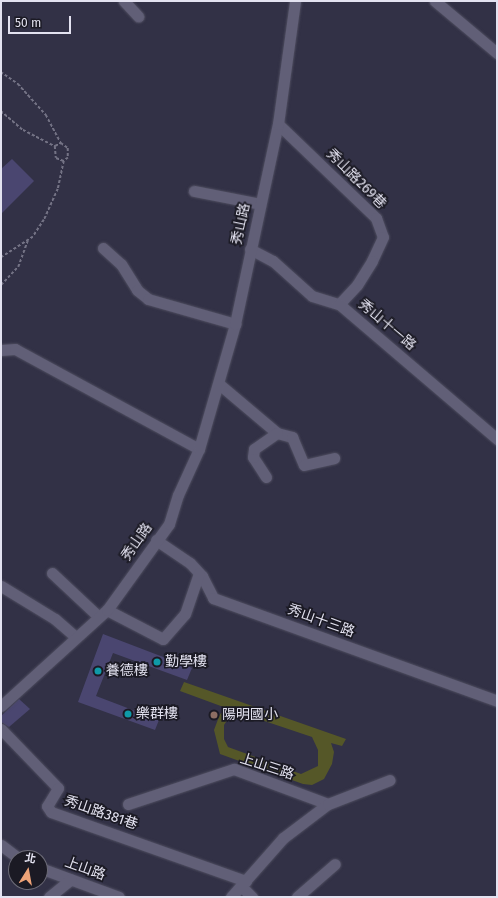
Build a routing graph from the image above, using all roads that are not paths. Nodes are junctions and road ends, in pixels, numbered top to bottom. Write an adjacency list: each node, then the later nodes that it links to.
1 (124, 1): 4 (street)
2 (295, 1): 6 (street, 秀山路)
3 (435, 1): 5 (street)
4 (138, 16)
5 (497, 53)
6 (278, 124): 8 (street, 秀山路); 11 (street, 秀山路269巷)
7 (194, 191): 8 (street)
8 (260, 204): 10 (street, 秀山路)
9 (103, 248): 12 (street)
10 (250, 249): 11 (street, 秀山十一路); 12 (street, 秀山路)
11 (339, 304): 16 (street, 秀山十一路)
12 (234, 324): 14 (street, 秀山路)
13 (1, 350): 17 (street)
14 (220, 384): 15 (street); 17 (street, 秀山路)
15 (277, 433): 18 (street); 19 (street)
16 (497, 439)
17 (199, 449): 20 (street, 秀山路)
18 (334, 458)
19 (266, 477)
20 (156, 540): 22 (street, 秀山十三路); 24 (street, 秀山路)
21 (52, 573): 24 (street)
22 (199, 573): 24 (street); 26 (street, 秀山十三路)
23 (1, 586): 25 (street)
24 (103, 613): 25 (street, 秀山路)
25 (76, 637): 27 (street, 秀山路)
26 (497, 701)
27 (1, 706)
28 (1, 728): 35 (street, 秀山路381巷)
29 (390, 780): 31 (street)
30 (128, 804): 31 (street, 上山三路)
31 (328, 804): 35 (street)
32 (335, 864): 40 (street)
33 (48, 871): 34 (street, 上山路)
34 (71, 879): 36 (street); 37 (street, 上山路)
35 (244, 883): 38 (street); 39 (street)
36 (49, 897)
37 (119, 897)
38 (231, 897)
39 (252, 897)
40 (297, 897)

